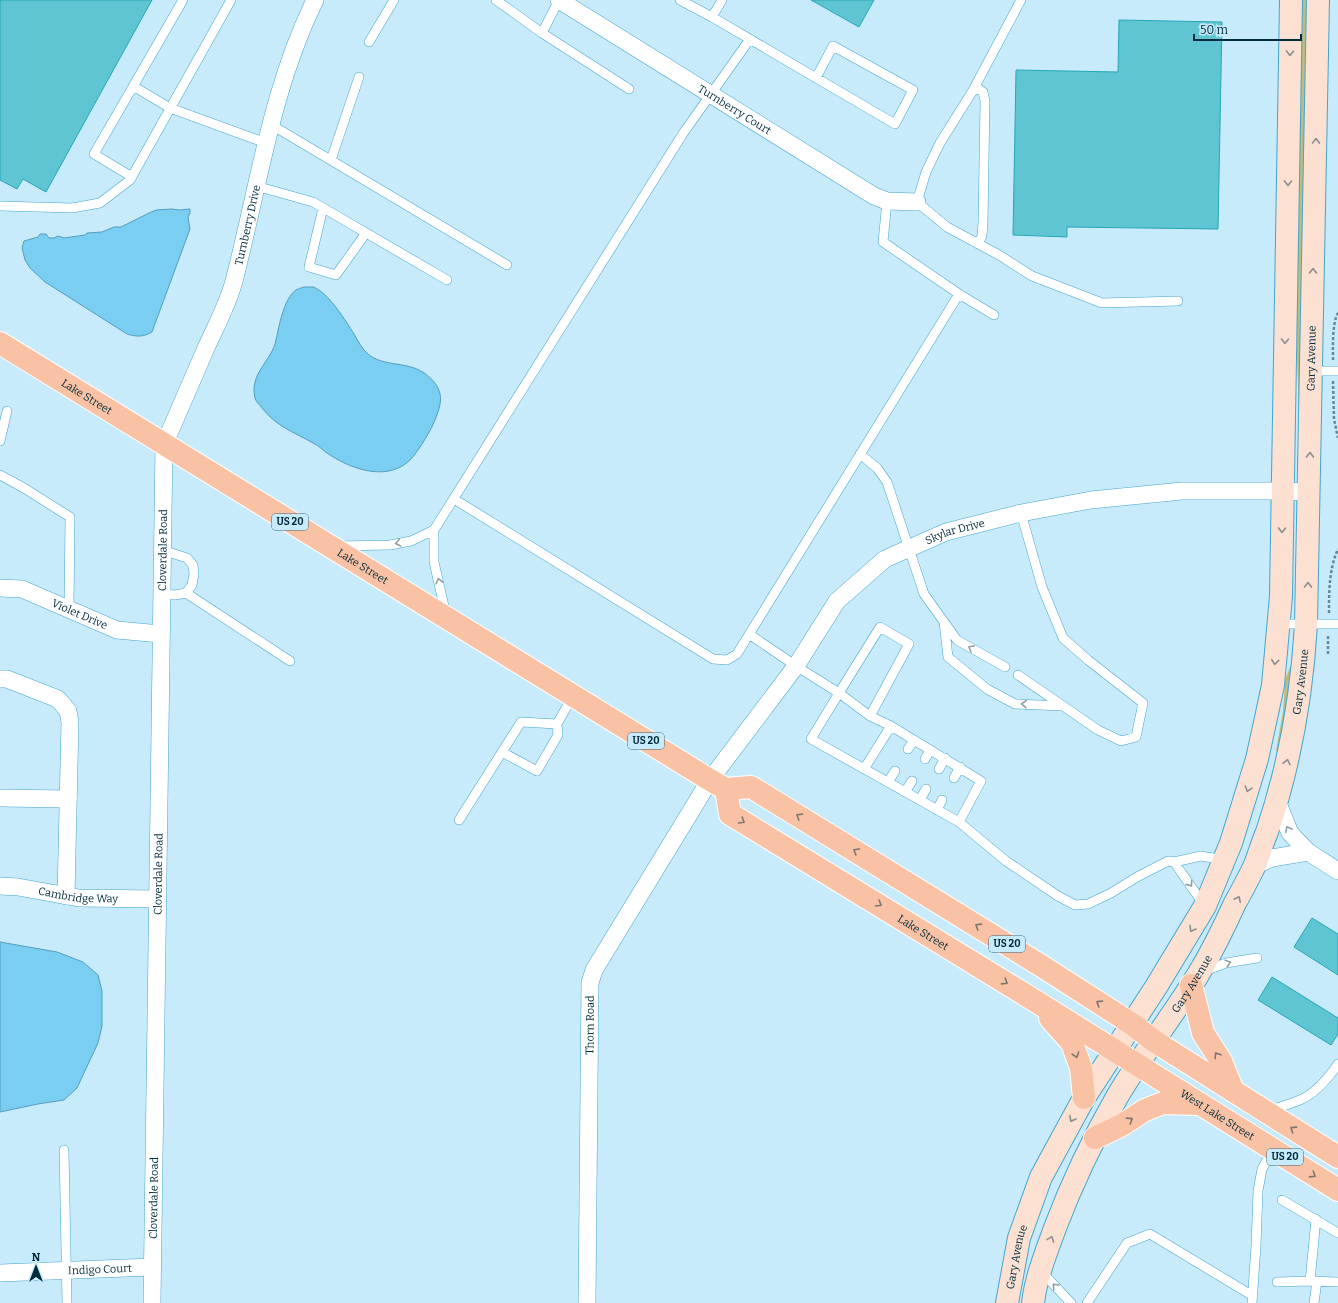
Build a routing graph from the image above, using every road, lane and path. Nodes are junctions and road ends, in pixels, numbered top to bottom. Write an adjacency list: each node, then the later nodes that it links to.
1 (183, 0): 18 (lane)
2 (230, 0): 22 (lane)
3 (315, 0): 23 (street, Turnberry Drive)
4 (394, 0): 15 (lane)
5 (496, 0): 13 (lane)
6 (559, 0): 13 (lane); 21 (street, Turnberry Court)
7 (680, 0): 12 (lane)
8 (722, 0): 12 (lane)
9 (1021, 0): 20 (lane)
10 (1291, 0): 51 (main road, Gary Avenue, one-way to 51)
11 (1318, 0): 42 (main road, Gary Avenue, one-way to 11)
12 (712, 17): 14 (lane)
13 (542, 33): 19 (lane)
14 (750, 39): 17 (lane); 21 (lane)
15 (369, 42)
16 (358, 77): 25 (lane)
17 (816, 78): 17 (lane)
18 (134, 86): 22 (lane); 26 (lane)
19 (629, 89)
20 (972, 92): 29 (lane); 33 (lane)
21 (711, 95): 28 (street, Turnberry Court); 53 (lane)
22 (170, 108): 24 (lane); 26 (lane)
23 (270, 124): 24 (street, Turnberry Drive); 25 (lane)
24 (266, 143): 27 (street, Turnberry Drive)
25 (331, 160): 34 (lane)
26 (132, 177): 30 (lane)
27 (256, 186): 31 (lane); 48 (street, Turnberry Drive)
28 (887, 201): 29 (street, Turnberry Court); 36 (lane)
29 (917, 202): 33 (lane)
30 (0, 206)
31 (323, 208): 32 (lane); 32 (lane)
32 (366, 233): 35 (lane)
33 (978, 244): 37 (lane)
34 (507, 265)
35 (447, 280)
36 (959, 294): 39 (lane); 49 (lane)
37 (1178, 301)
38 (1338, 313): 41 (path)
39 (994, 315)
40 (0, 343): 48 (main road, Lake Street / US 20)
41 (1333, 354)
42 (1311, 370): 43 (lane); 52 (main road, Gary Avenue, one-way to 42)
43 (1338, 371)
44 (1333, 389): 46 (path)
45 (7, 411): 47 (lane)
46 (1338, 438)
47 (0, 440)
48 (164, 445): 56 (main road, Lake Street / US 20); 59 (street, Cloverdale Road)
49 (860, 454): 57 (lane); 71 (lane)
50 (0, 475): 64 (lane)
51 (1282, 491): 52 (street, Skylar Drive); 54 (street, Skylar Drive); 67 (main road, Gary Avenue, one-way to 67)
52 (1310, 492): 68 (main road, Gary Avenue, one-way to 52)
53 (454, 499): 55 (lane); 71 (lane)
54 (1021, 513): 57 (street, Skylar Drive); 79 (lane)
55 (434, 530): 56 (lane, one-way to 56); 65 (lane, one-way to 55)
56 (329, 546): 65 (main road, Lake Street / US 20)
57 (908, 549): 66 (lane); 73 (street, Skylar Drive)
58 (1338, 549): 63 (path)
59 (162, 550): 61 (lane); 62 (street, Cloverdale Road)
60 (0, 588): 64 (street, Violet Drive)
61 (186, 593): 62 (lane); 72 (lane)
62 (161, 594): 70 (street, Cloverdale Road)
63 (1329, 597)
64 (69, 609): 70 (street, Violet Drive)
65 (447, 619): 78 (main road, Lake Street / US 20)
66 (944, 621): 74 (lane, one-way to 66); 79 (lane, one-way to 66)
67 (1279, 624): 68 (lane); 108 (main road, Gary Avenue, one-way to 108)
68 (1306, 624): 69 (lane); 103 (main road, Gary Avenue, one-way to 68)
69 (1338, 624)
70 (161, 634): 114 (street, Cloverdale Road)
71 (749, 634): 73 (lane)
72 (290, 661)
73 (796, 666): 77 (lane); 96 (street, Skylar Drive)
74 (1005, 667)
75 (1018, 675): 79 (lane)
76 (0, 678): 100 (street)
77 (839, 692): 80 (lane); 80 (lane); 90 (lane)
78 (573, 696): 81 (lane); 96 (main road, Lake Street / US 20)
79 (1062, 706)
80 (870, 716): 82 (lane)
81 (557, 724): 86 (lane); 86 (lane)
82 (891, 726): 83 (lane); 90 (lane)
83 (914, 740): 84 (lane); 85 (lane)
84 (908, 749)
85 (930, 750): 87 (lane); 88 (lane)
86 (502, 752): 105 (lane)
87 (945, 758): 89 (lane); 91 (lane)
88 (925, 759)
89 (960, 767): 93 (lane); 106 (lane)
90 (864, 769): 95 (lane)
91 (939, 769)
92 (895, 771): 95 (lane)
93 (954, 778)
94 (912, 781): 98 (lane)
95 (888, 782): 98 (lane)
96 (718, 785): 118 (main road, Lake Street / US 20, one-way to 118); 119 (main road, US 20, one-way to 96); 146 (street, Thorn Road)
97 (926, 790): 101 (lane)
98 (905, 792): 101 (lane)
99 (0, 798): 100 (street)
100 (68, 799): 113 (street)
101 (920, 800): 104 (lane)
102 (942, 800): 104 (lane)
103 (1277, 801): 107 (street, one-way to 103); 110 (main road, Gary Avenue)
104 (937, 810): 106 (lane)
105 (459, 820)
106 (959, 822): 109 (lane)
107 (1308, 852): 110 (street); 111 (street)
108 (1224, 860): 109 (lane); 115 (main road, Gary Avenue)
109 (1174, 862): 115 (lane, one-way to 115)
110 (1254, 866): 117 (main road, Gary Avenue, one-way to 110)
111 (1338, 871)
112 (0, 886): 113 (street, Cambridge Way)
113 (66, 896): 114 (street, Cambridge Way)
114 (157, 899): 136 (street, Cloverdale Road)
115 (1205, 906): 119 (main road, Gary Avenue, one-way to 119)
116 (1258, 958): 117 (lane, one-way to 116)
117 (1195, 979): 120 (main road, Gary Avenue); 124 (main road, one-way to 117)
118 (1024, 994): 121 (main road, Lake Street / US 20); 125 (main road, one-way to 125)
119 (1132, 1024): 120 (main road, US 20); 121 (main road, Gary Avenue)
120 (1154, 1040): 123 (main road, Gary Avenue); 124 (main road, US 20)
121 (1114, 1050): 123 (main road, Lake Street / US 20); 125 (main road, Gary Avenue)
122 (1338, 1064): 127 (lane)
123 (1137, 1065): 126 (main road, West Lake Street / US 20); 128 (main road, Gary Avenue)
124 (1233, 1091): 127 (main road, US 20)
125 (1084, 1098): 147 (main road, Gary Avenue, one-way to 147)
126 (1200, 1104): 128 (main road, one-way to 126); 129 (main road, West Lake Street / US 20)
127 (1266, 1111): 131 (main road, US 20, one-way to 127)
128 (1095, 1138): 137 (main road, Gary Avenue, one-way to 128)
129 (1273, 1149): 132 (main road, West Lake Street / US 20, one-way to 132); 143 (lane)
130 (64, 1150): 138 (lane)
131 (1337, 1154)
132 (1338, 1190)
133 (1282, 1200): 134 (lane)
134 (1316, 1219): 135 (lane); 140 (lane)
135 (1338, 1233)
136 (152, 1267): 138 (street, Indigo Court); 145 (street, Cloverdale Road)
137 (1040, 1270): 148 (main road, Gary Avenue); 149 (lane, one-way to 137)
138 (66, 1271): 139 (street, Indigo Court); 144 (lane)
139 (0, 1274)
140 (1313, 1281): 141 (lane); 142 (lane); 151 (lane)
141 (1277, 1282)
142 (1338, 1282)
143 (1253, 1299): 150 (lane)
144 (67, 1303)
145 (152, 1303)
146 (587, 1303)
147 (1007, 1303)
148 (1033, 1303)
149 (1071, 1303)
150 (1087, 1303)
151 (1314, 1303)

